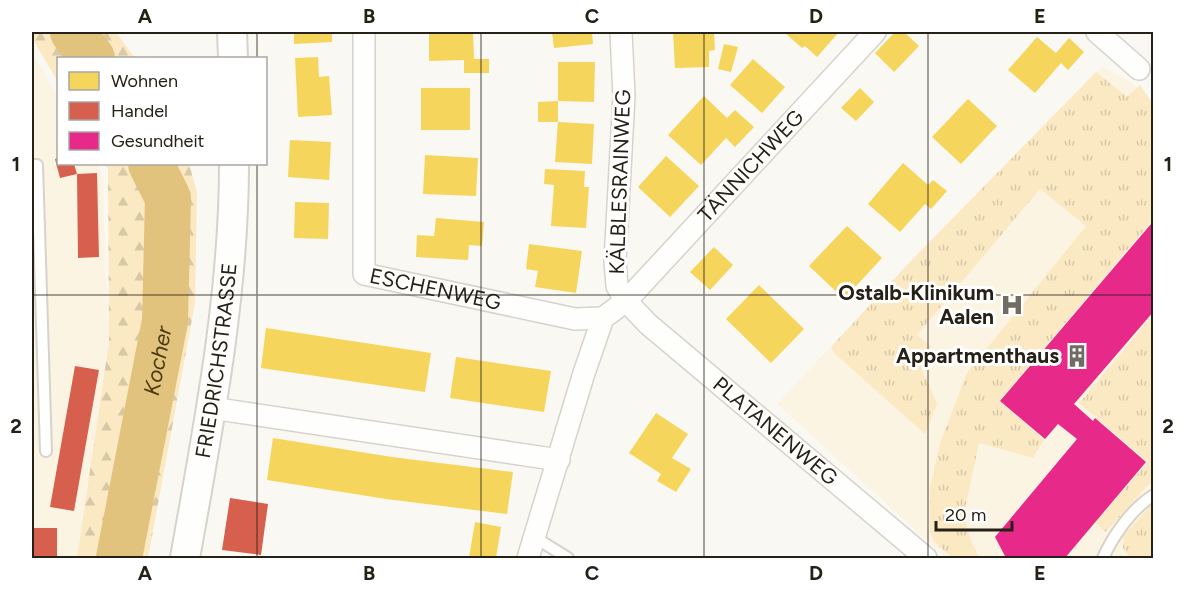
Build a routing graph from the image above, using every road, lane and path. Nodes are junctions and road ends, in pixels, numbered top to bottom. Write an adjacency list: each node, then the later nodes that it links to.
1 (232, 32): 6 (main road)
2 (364, 32): 11 (street, ESCHENWEG)
3 (621, 32): 10 (street, KÄLBLESRAINWEG)
4 (875, 32): 10 (street, TÄNNICHWEG)
5 (1097, 32): 7 (street)
6 (233, 57)
7 (1139, 69)
8 (32, 165): 13 (lane)
9 (234, 165): 12 (main road, FRIEDRICHSTRASSE)
10 (626, 301): 11 (street, KÄLBLESRAINWEG); 20 (street, PLATANENWEG)
11 (603, 318): 14 (street)
12 (211, 408): 14 (street); 17 (main road, FRIEDRICHSTRASSE)
13 (46, 452)
14 (559, 459): 16 (street)
15 (1154, 495): 21 (lane)
16 (534, 537): 18 (street); 19 (lane)
17 (185, 558)
18 (528, 558)
19 (568, 558)
20 (926, 558)
21 (1104, 558)

